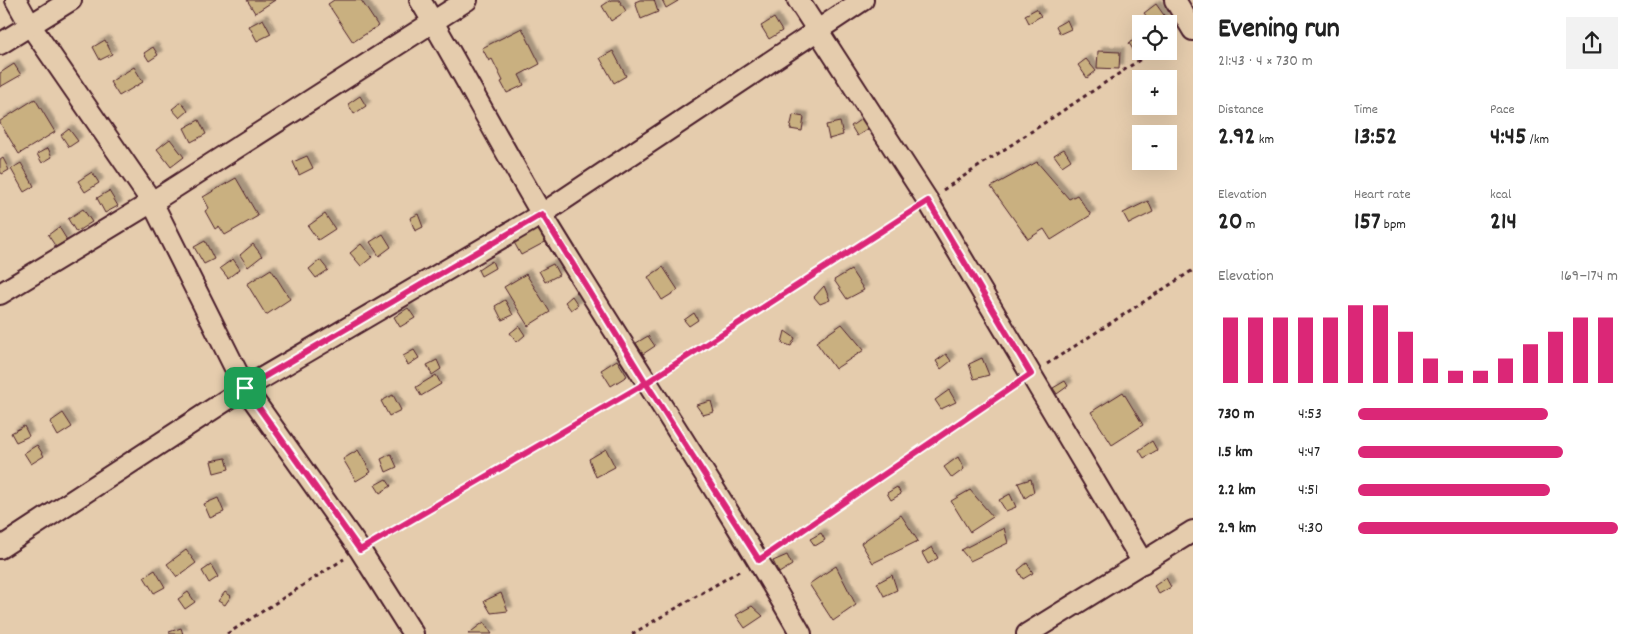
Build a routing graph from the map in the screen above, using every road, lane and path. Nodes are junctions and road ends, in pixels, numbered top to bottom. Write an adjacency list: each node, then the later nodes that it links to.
1 (16, 0): 9 (street)
2 (71, 0): 9 (street)
3 (420, 0): 8 (street)
4 (467, 0): 8 (street)
5 (798, 0): 10 (street)
6 (863, 0): 10 (street)
7 (1175, 0): 11 (street)
8 (434, 22): 15 (street); 16 (street)
9 (30, 26): 12 (street); 15 (street)
10 (818, 30): 14 (street); 16 (street)
11 (1193, 30)
12 (0, 44)
13 (1140, 60): 14 (path)
14 (928, 201): 19 (street); 20 (path)
15 (152, 202): 18 (street); 21 (street)
16 (542, 214): 20 (street); 21 (street)
17 (1193, 270): 19 (path)
18 (0, 294)
19 (1031, 374): 25 (path); 26 (street)
20 (646, 383): 24 (path); 25 (street)
21 (245, 388): 23 (street); 24 (street)
22 (1193, 531): 26 (street)
23 (0, 548)
24 (360, 550): 27 (path); 28 (street)
25 (759, 560): 29 (path); 30 (street)
26 (1143, 563): 31 (street)
27 (227, 634)
28 (413, 634)
29 (632, 634)
30 (801, 634)
31 (1027, 634)

